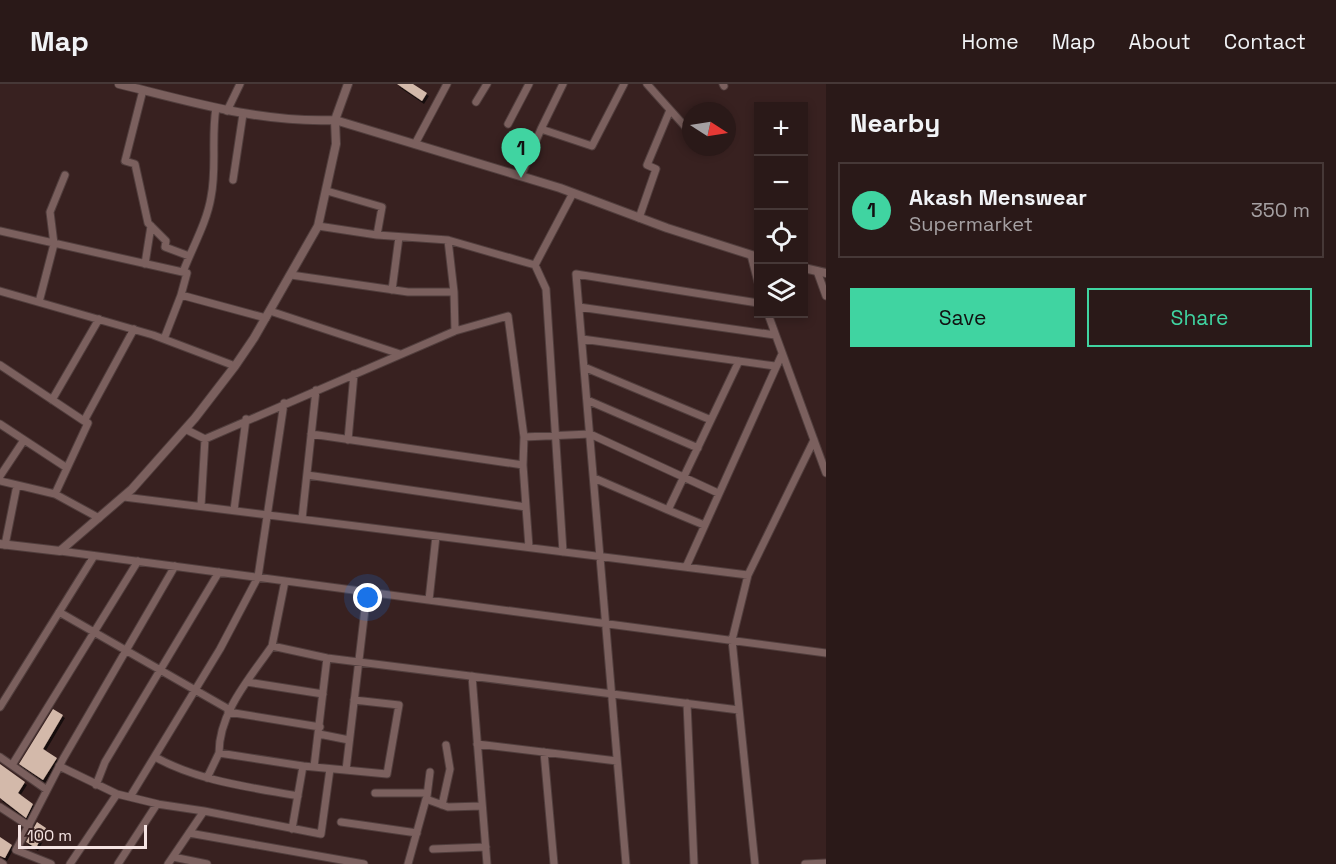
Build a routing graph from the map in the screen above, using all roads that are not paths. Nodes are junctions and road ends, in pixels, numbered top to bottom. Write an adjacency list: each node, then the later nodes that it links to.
1 (119, 84): 10 (street)
2 (240, 84): 14 (street)
3 (348, 84): 16 (street)
4 (447, 84): 20 (street)
5 (487, 84): 11 (street)
6 (530, 84): 18 (street)
7 (562, 84): 19 (street)
8 (624, 84): 19 (street)
9 (647, 84): 13 (street)
10 (144, 90): 12 (street); 27 (street)
11 (476, 102)
12 (216, 108): 14 (street); 34 (street)
13 (670, 110): 17 (street); 26 (street)
14 (227, 111): 15 (street)
15 (243, 114): 16 (street); 23 (street)
16 (335, 120): 20 (street); 24 (street)
17 (682, 123)
18 (508, 124)
19 (541, 129): 22 (street)
20 (415, 144): 22 (street)
21 (65, 176): 33 (street)
22 (521, 176): 25 (street)
23 (233, 180)
24 (327, 191): 28 (street); 30 (street)
25 (573, 193): 26 (street); 37 (street)
26 (639, 218): 35 (street)
27 (151, 226): 34 (street); 36 (street)
28 (318, 226): 30 (street); 40 (street)
29 (0, 231): 33 (street)
30 (377, 235): 31 (street)
31 (399, 237): 32 (street); 41 (street)
32 (448, 240): 37 (street); 43 (street)
33 (54, 244): 36 (street); 46 (street)
34 (189, 255): 38 (street)
35 (754, 256)
36 (145, 264): 38 (street)
37 (535, 265): 76 (street)
38 (183, 272): 44 (street)
39 (822, 272): 45 (street)
40 (291, 275): 41 (street); 49 (street)
41 (392, 290): 43 (street)
42 (0, 291): 46 (street)
43 (454, 292): 53 (street)
44 (181, 295): 49 (street); 55 (street)
45 (826, 296)
46 (39, 302): 51 (street)
47 (754, 302): 48 (street)
48 (579, 307): 54 (street); 56 (street)
49 (268, 314): 57 (street); 61 (street)
50 (769, 318): 54 (street)
51 (99, 319): 52 (street); 66 (street)
52 (134, 329): 55 (street); 71 (street)
53 (454, 332): 57 (street); 77 (street)
54 (775, 335): 58 (street)
55 (164, 339): 61 (street)
56 (582, 339): 59 (street); 63 (street)
57 (400, 354): 64 (street)
58 (782, 354): 62 (street); 81 (street)
59 (740, 361): 62 (street); 70 (street)
60 (0, 365): 66 (street)
61 (235, 366): 73 (street)
62 (775, 366): 92 (street)
63 (584, 367): 67 (street); 70 (street)
64 (354, 374): 65 (street); 80 (street)
65 (316, 390): 68 (street); 74 (street)
66 (52, 400): 71 (street)
67 (587, 400): 75 (street); 82 (street)
68 (284, 403): 69 (street); 99 (street)
69 (246, 419): 78 (street); 97 (street)
70 (711, 420): 82 (street)
71 (84, 421): 84 (street)
72 (0, 423): 79 (street)
73 (185, 429): 78 (street); 94 (street)
74 (311, 434): 80 (street); 86 (street)
75 (590, 434): 76 (street); 88 (street); 89 (street)
76 (557, 436): 77 (street); 107 (street)
77 (524, 437): 83 (street)
78 (205, 439): 95 (street)
79 (24, 440): 84 (street); 87 (street)
80 (348, 440): 83 (street)
81 (814, 440): 85 (street); 114 (street)
82 (698, 448): 89 (street)
83 (524, 465): 96 (street)
84 (67, 468): 93 (street)
85 (826, 473)
86 (307, 475): 96 (street); 101 (street)
87 (0, 476)
88 (594, 478): 98 (street); 109 (street)
89 (683, 478): 92 (street); 98 (street)
90 (0, 481): 91 (street)
91 (16, 485): 93 (street); 104 (street)
92 (718, 493): 102 (street)
93 (55, 494): 100 (street)
94 (124, 497): 95 (street); 100 (street)
95 (201, 506): 97 (street)
96 (526, 507): 105 (street)
97 (234, 510): 99 (street)
98 (668, 510): 102 (street)
99 (268, 515): 101 (street); 115 (street)
100 (99, 518): 106 (street)
101 (302, 519): 103 (street)
102 (704, 525): 112 (street)
103 (436, 536): 105 (street); 118 (street)
104 (3, 544): 106 (street)
105 (529, 547): 107 (street)
106 (60, 551): 108 (street)
107 (563, 552): 109 (street)
108 (94, 556): 110 (street); 119 (street)
109 (600, 556): 112 (street); 120 (street)
110 (138, 561): 111 (street); 121 (street)
111 (175, 566): 113 (street); 124 (street)
112 (686, 567): 114 (street)
113 (219, 572): 115 (street); 128 (street)
114 (748, 575): 122 (street)
115 (258, 577): 116 (street); 131 (street)
116 (285, 581): 117 (street); 123 (street)
117 (367, 592): 118 (street); 127 (street)
118 (429, 600): 120 (street)
119 (59, 612): 121 (street); 136 (street)
120 (606, 624): 122 (street); 132 (street)
121 (95, 632): 124 (street); 148 (street)
122 (732, 640): 125 (street); 137 (street)
123 (272, 646): 126 (street); 130 (street)
124 (126, 650): 128 (street); 149 (street)
125 (826, 653)
126 (327, 658): 127 (street); 133 (street)
127 (359, 662): 129 (street); 134 (street)
128 (162, 672): 131 (street); 156 (street)
129 (472, 676): 132 (street); 141 (street)
130 (247, 681): 133 (street); 138 (street)
131 (195, 690): 138 (street); 146 (street)
132 (612, 693): 135 (street); 147 (street)
133 (323, 694): 139 (street)
134 (354, 700): 140 (street); 153 (street)
135 (687, 703): 137 (street); 187 (street)
136 (0, 708)
137 (739, 710): 188 (street)
138 (229, 711): 139 (street); 144 (street)
139 (319, 731): 140 (street); 151 (street)
140 (350, 740): 153 (street)
141 (477, 744): 143 (street); 165 (street)
142 (446, 746): 164 (street)
143 (544, 752): 147 (street); 185 (street)
144 (219, 753): 150 (street); 155 (street)
145 (0, 757): 148 (street)
146 (155, 757): 155 (street); 162 (street)
147 (617, 761): 186 (street)
148 (12, 765): 157 (street)
149 (59, 766): 156 (street); 157 (street)
150 (303, 766): 151 (street); 160 (street)
151 (314, 767): 152 (street)
152 (330, 769): 153 (street); 170 (street)
153 (346, 770)
154 (430, 772): 161 (street)
155 (207, 778): 160 (street)
156 (96, 785): 159 (street)
157 (47, 790): 169 (street)
158 (375, 793): 161 (street)
159 (117, 794): 162 (street); 178 (street)
160 (298, 796): 170 (street)
161 (427, 796): 164 (street); 172 (street)
162 (130, 797): 163 (street)
163 (158, 804): 167 (street); 179 (street)
164 (442, 805): 165 (street)
165 (482, 806): 173 (street)
166 (0, 807): 169 (street)
167 (204, 811): 170 (street); 171 (street)
168 (341, 822): 172 (street)
169 (29, 826): 177 (street)
170 (292, 829)
171 (189, 833): 175 (street); 182 (street)
172 (417, 833): 183 (street)
173 (486, 847): 174 (street); 184 (street)
174 (433, 849)
175 (173, 857): 180 (street); 181 (street)
176 (826, 863): 189 (street)
177 (51, 864)
178 (70, 864)
179 (118, 864)
180 (168, 864)
181 (207, 864)
182 (364, 864)
183 (408, 864)
184 (487, 864)
185 (554, 864)
186 (626, 864)
187 (694, 864)
188 (755, 864)
189 (805, 864)

